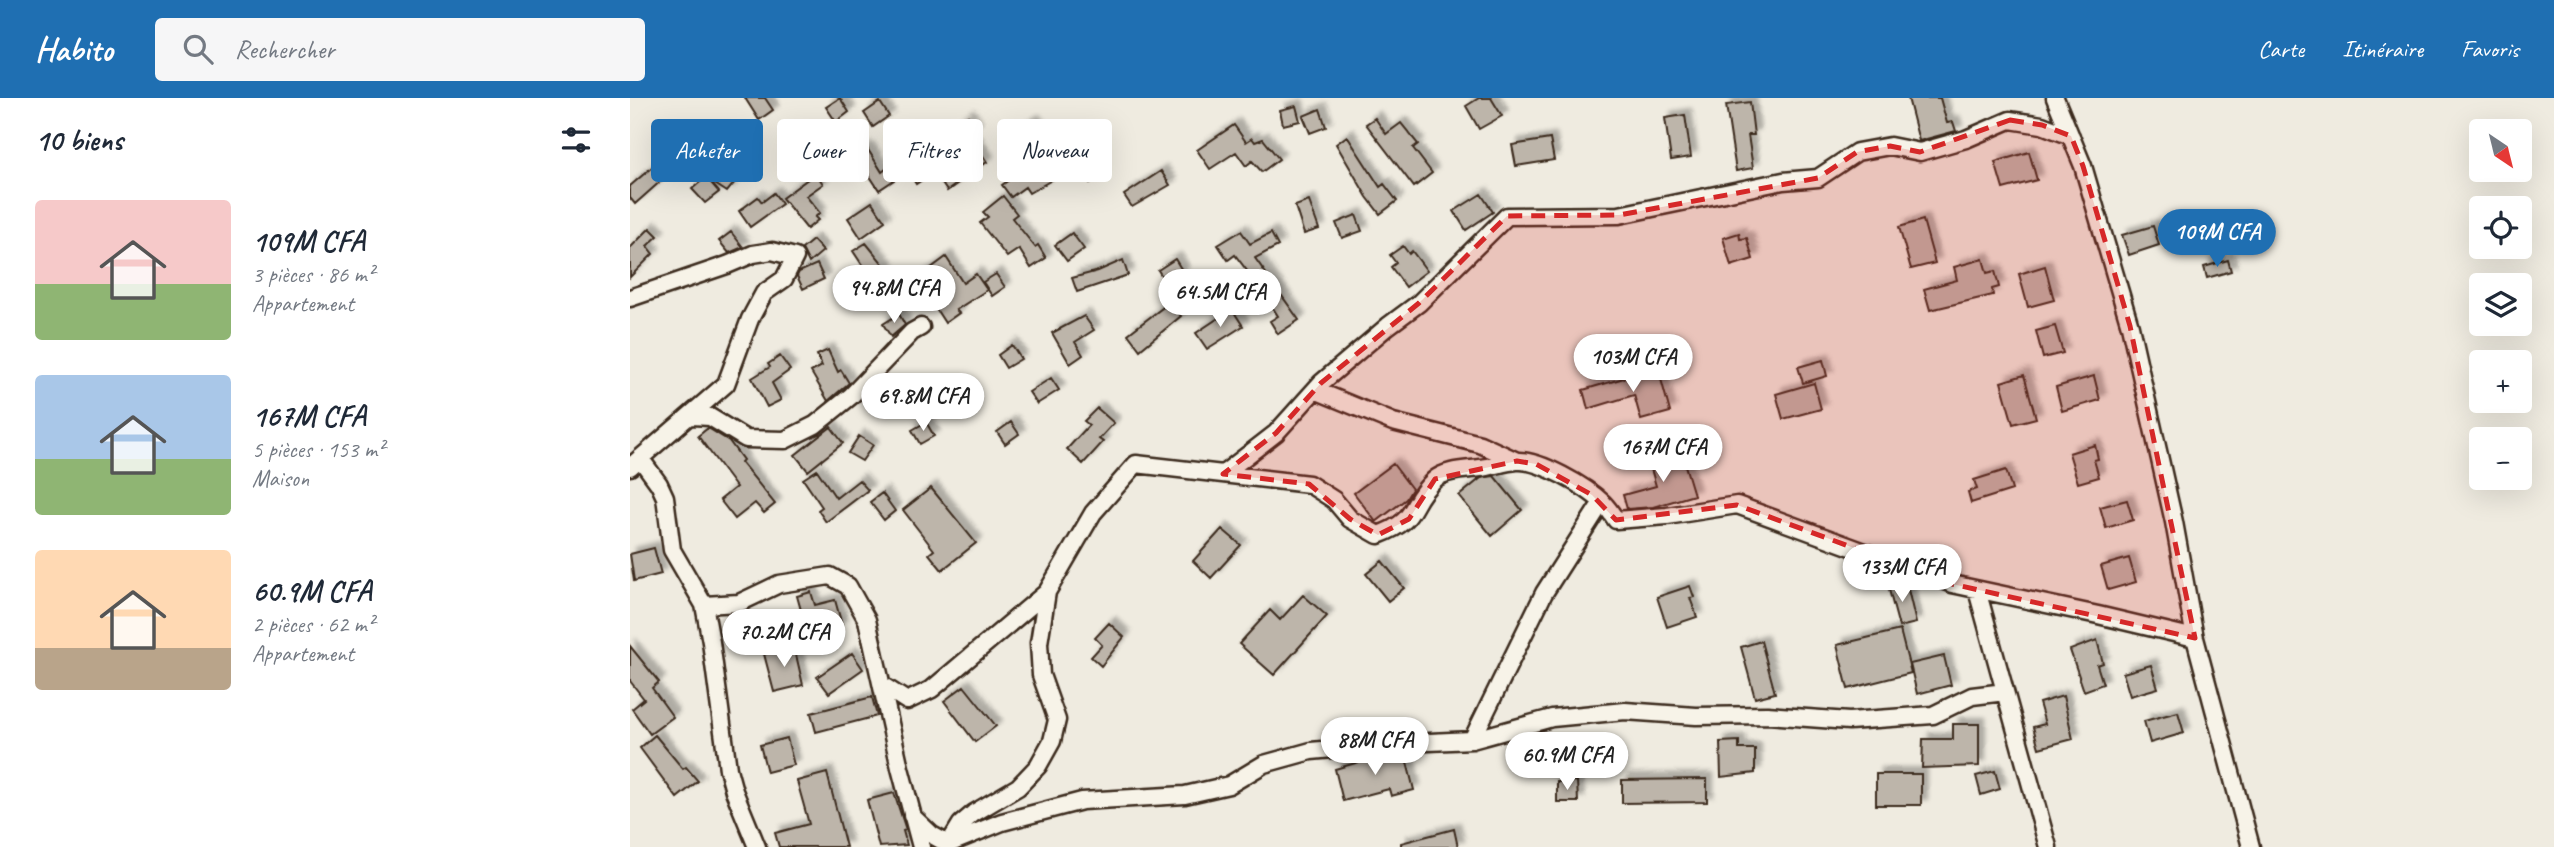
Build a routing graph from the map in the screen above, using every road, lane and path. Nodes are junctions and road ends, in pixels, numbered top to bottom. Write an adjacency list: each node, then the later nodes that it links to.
1 (2055, 98): 2 (street)
2 (2071, 136): 5 (street); 14 (street)
3 (630, 298): 6 (street)
4 (922, 327): 6 (street)
5 (1314, 390): 7 (street); 9 (street)
6 (692, 416): 8 (street)
7 (1517, 461): 9 (street); 10 (street)
8 (635, 463): 13 (street)
9 (1223, 474): 12 (street)
10 (1602, 502): 11 (street); 17 (street)
11 (1977, 590): 14 (street); 16 (street)
12 (1047, 592): 15 (street); 19 (street)
13 (704, 605): 15 (street); 20 (street)
14 (2195, 638): 23 (street)
15 (881, 685): 18 (street)
16 (2005, 692): 17 (street); 22 (street)
17 (1472, 740): 19 (street)
18 (912, 816): 19 (street); 21 (street)
19 (947, 846)
20 (757, 847)
21 (921, 847)
22 (2048, 847)
23 (2251, 847)

